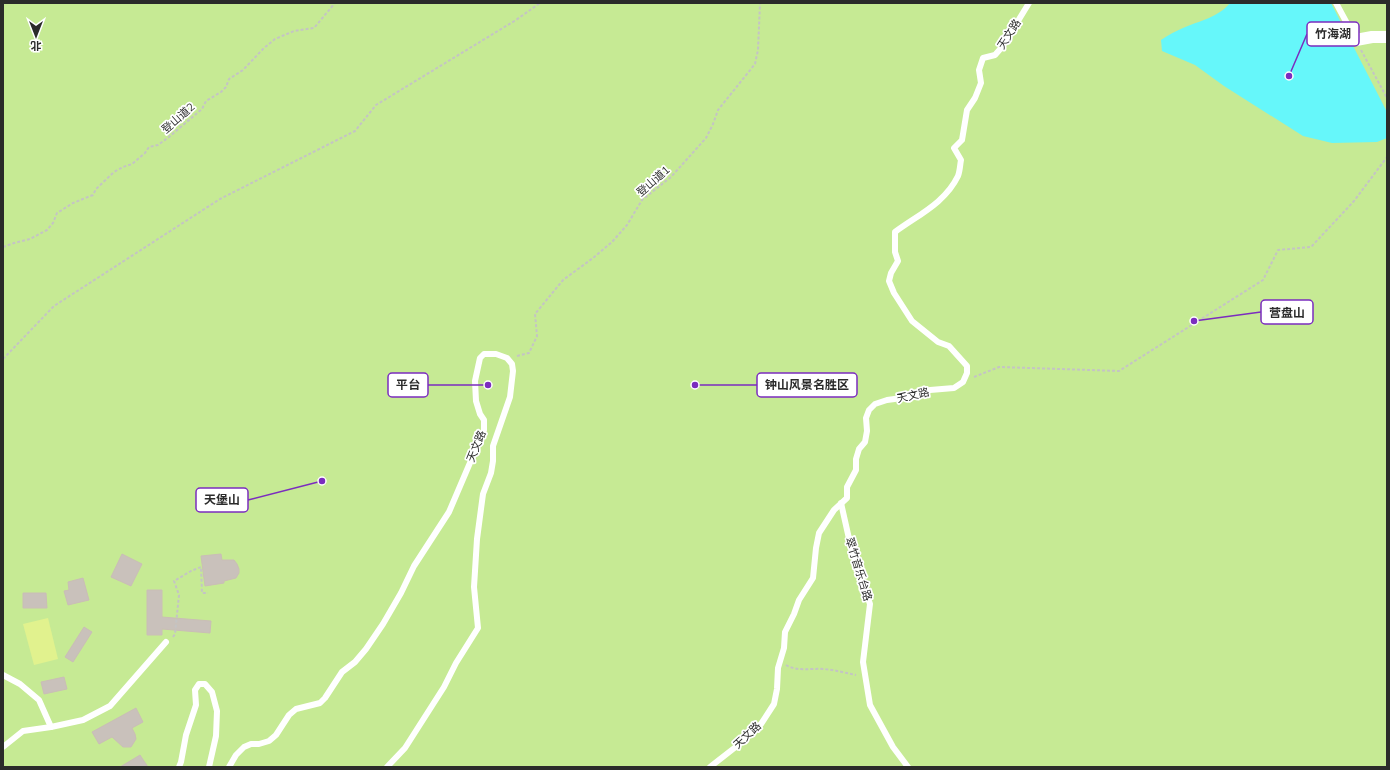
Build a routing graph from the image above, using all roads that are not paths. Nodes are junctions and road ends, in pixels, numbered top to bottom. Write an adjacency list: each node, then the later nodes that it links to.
1 (1029, 3): 5 (lane, 天文路)
2 (1336, 3): 4 (lane)
3 (1387, 37): 4 (street)
4 (1356, 40)
5 (841, 503): 14 (lane, 天文路); 15 (lane, 翠竹音乐台路)
6 (166, 642): 8 (lane)
7 (3, 675): 8 (lane)
8 (51, 727): 9 (lane)
9 (3, 747)
10 (179, 767): 11 (lane)
11 (209, 767)
12 (229, 767): 13 (lane, 天文路)
13 (387, 767)
14 (710, 767)
15 (908, 767)

